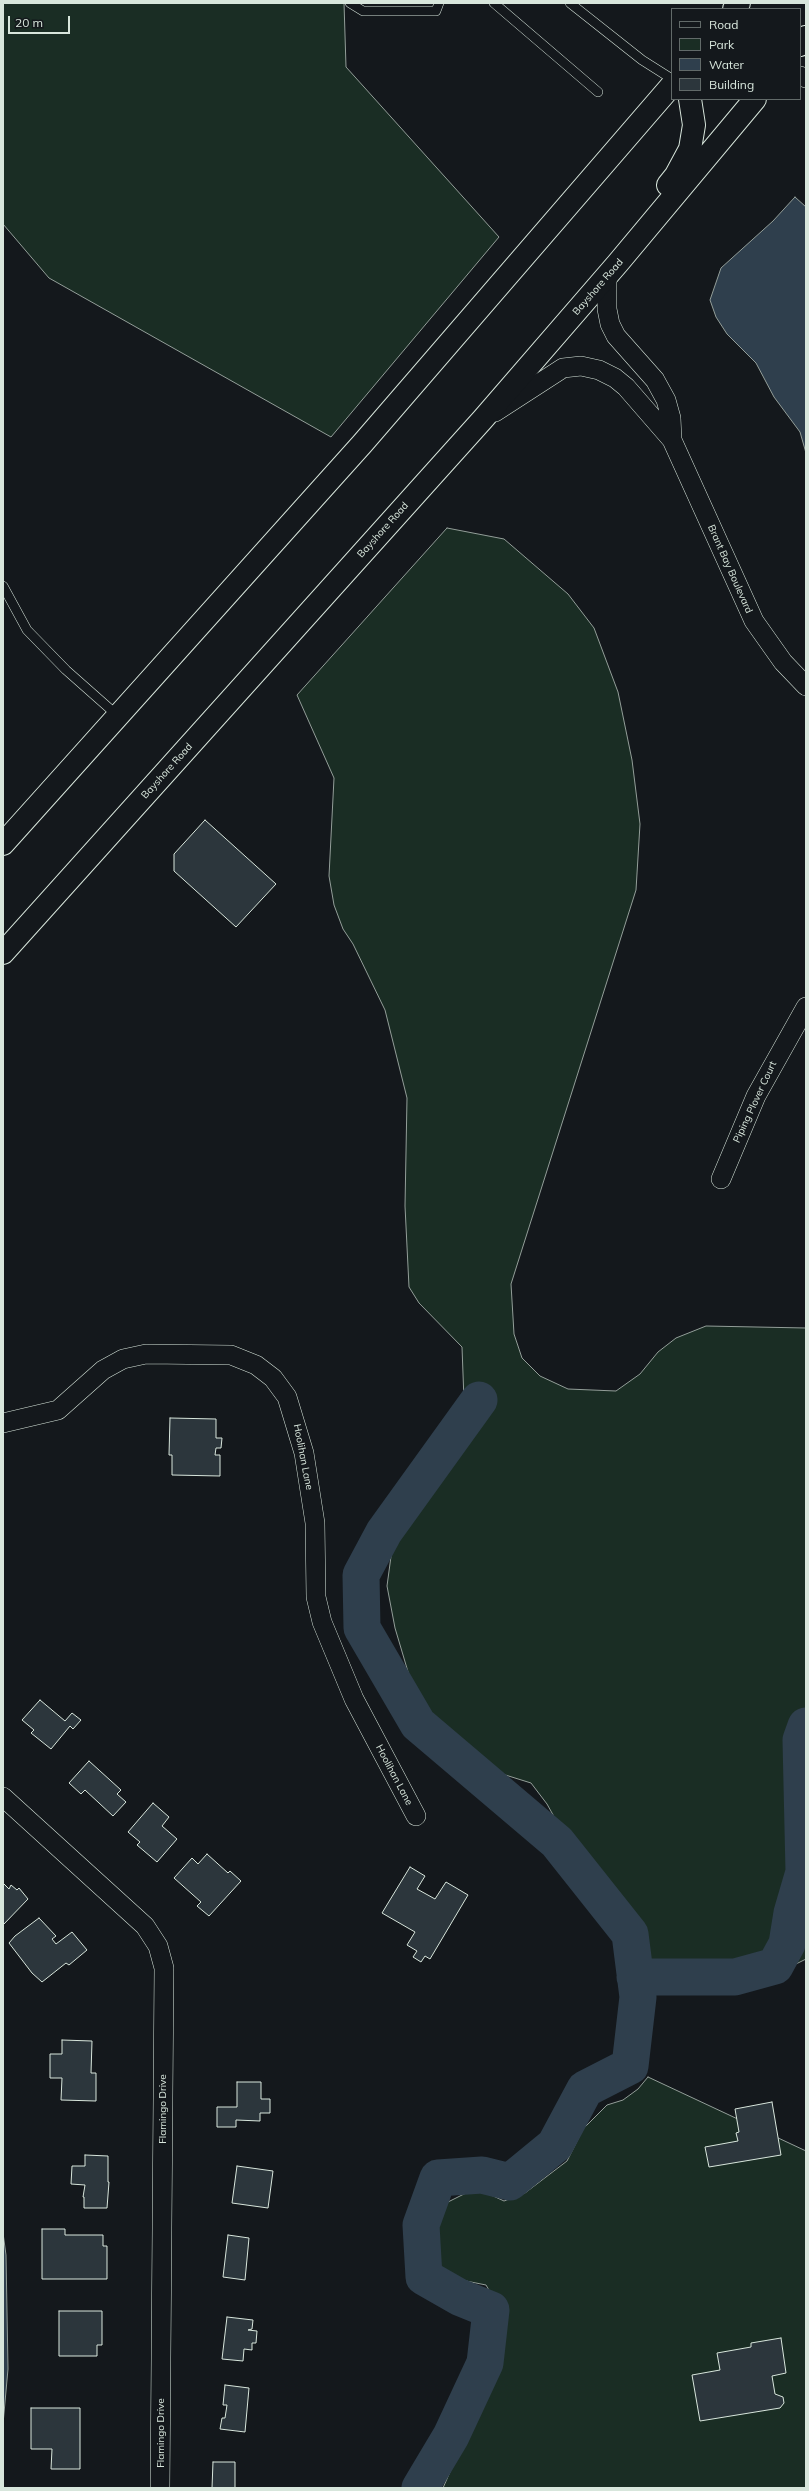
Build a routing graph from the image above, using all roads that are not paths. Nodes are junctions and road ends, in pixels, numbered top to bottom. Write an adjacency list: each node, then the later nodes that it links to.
1 (350, 3): 2 (lane)
2 (439, 3)
3 (494, 3): 7 (lane)
4 (570, 3): 5 (lane)
5 (671, 78)
6 (671, 86): 15 (main road)
7 (598, 92)
8 (690, 100): 10 (main road)
9 (754, 100): 10 (main road, Bayshore Road)
10 (612, 270): 11 (main road, Bayshore Road); 12 (street, Brant Bay Boulevard)
11 (483, 419): 12 (street, Brant Bay Boulevard); 17 (main road, Bayshore Road)
12 (672, 440): 14 (street, Brant Bay Boulevard)
13 (3, 586): 15 (lane)
14 (806, 686)
15 (118, 716): 16 (main road)
16 (3, 844)
17 (3, 953)
18 (806, 1007): 19 (street, Piping Plover Court)
19 (722, 1179)
20 (3, 1423): 22 (street, Hoolihan Lane)
21 (3, 1797): 23 (street, Flamingo Drive)
22 (416, 1816)
23 (160, 2488)

